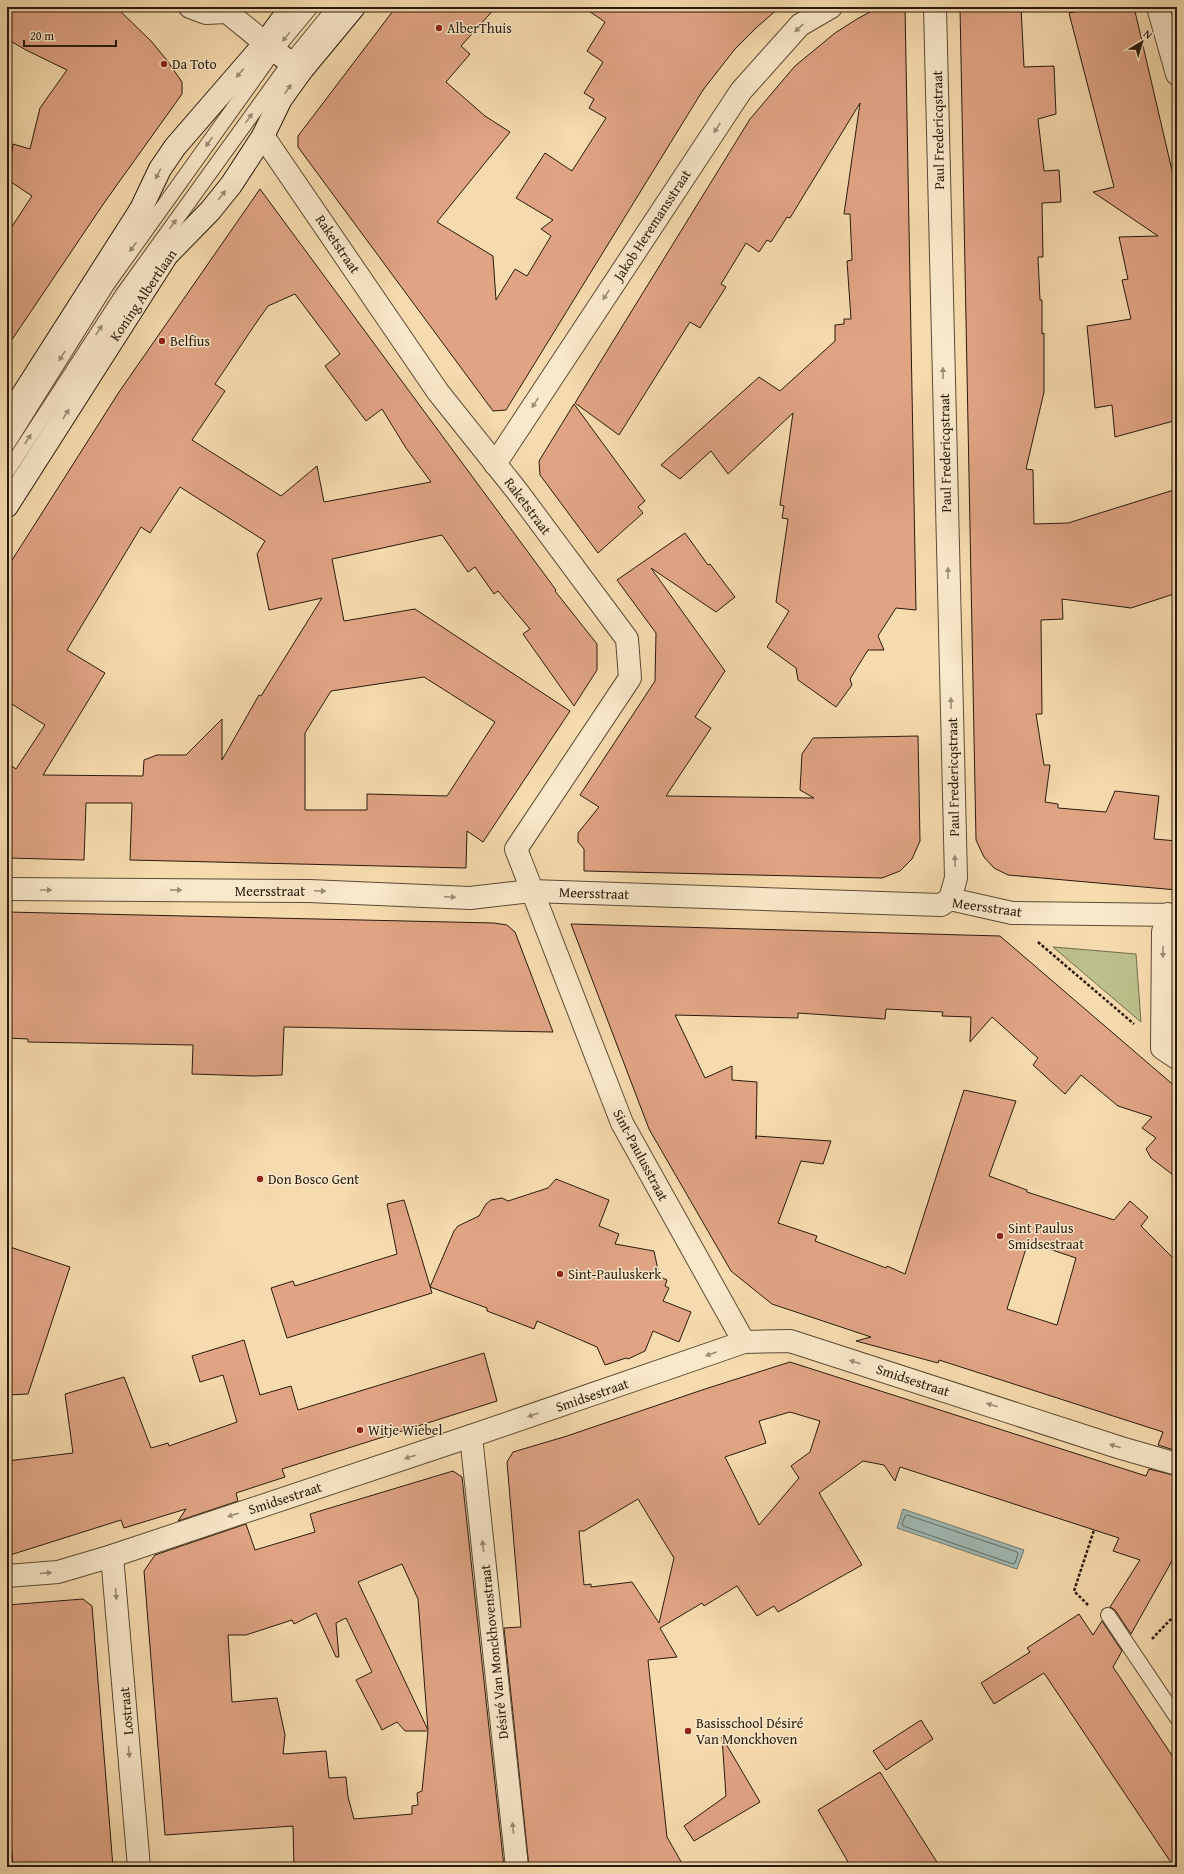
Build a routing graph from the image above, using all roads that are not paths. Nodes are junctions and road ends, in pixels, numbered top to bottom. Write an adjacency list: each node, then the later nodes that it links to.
1 (190, 7): 9 (street)
2 (291, 7): 10 (street, Koning Albertlaan)
3 (311, 7): 10 (lane, one-way to 10)
4 (335, 7): 10 (lane)
5 (354, 7): 10 (street, Koning Albertlaan)
6 (831, 7): 15 (street, Jakob Heremansstraat, one-way to 15)
7 (935, 7): 20 (street, Paul Fredericqstraat, one-way to 7)
8 (1158, 7): 11 (street)
9 (226, 9): 10 (street)
10 (283, 57): 12 (street, Koning Albertlaan, one-way to 10); 13 (street, Koning Albertlaan, one-way to 13); 14 (lane, one-way to 14); 16 (lane, one-way to 10)
11 (1177, 74)
12 (263, 136): 15 (street, Raketstraat); 17 (street, Koning Albertlaan, one-way to 12)
13 (7, 419)
14 (7, 445)
15 (495, 464): 19 (street, Raketstraat)
16 (7, 472)
17 (7, 506)
18 (7, 890): 19 (street, Meersstraat, one-way to 19)
19 (531, 891): 20 (street, Meersstraat); 23 (street, Sint-Paulusstraat)
20 (950, 899): 21 (street, Meersstraat)
21 (1172, 915): 22 (street, one-way to 22)
22 (1170, 1053)
23 (744, 1342): 24 (street, Smidsestraat, one-way to 24); 25 (street, Smidsestraat, one-way to 23)
24 (471, 1436): 26 (street, Smidsestraat, one-way to 26); 31 (street, Désiré Van Monckhovenstraat, one-way to 24)
25 (1177, 1464)
26 (112, 1556): 27 (street, Smidsestraat, one-way to 26); 30 (street, Lostraat, one-way to 30)
27 (7, 1576)
28 (1108, 1615): 29 (lane)
29 (1177, 1718)
30 (140, 1867)
31 (517, 1867)

